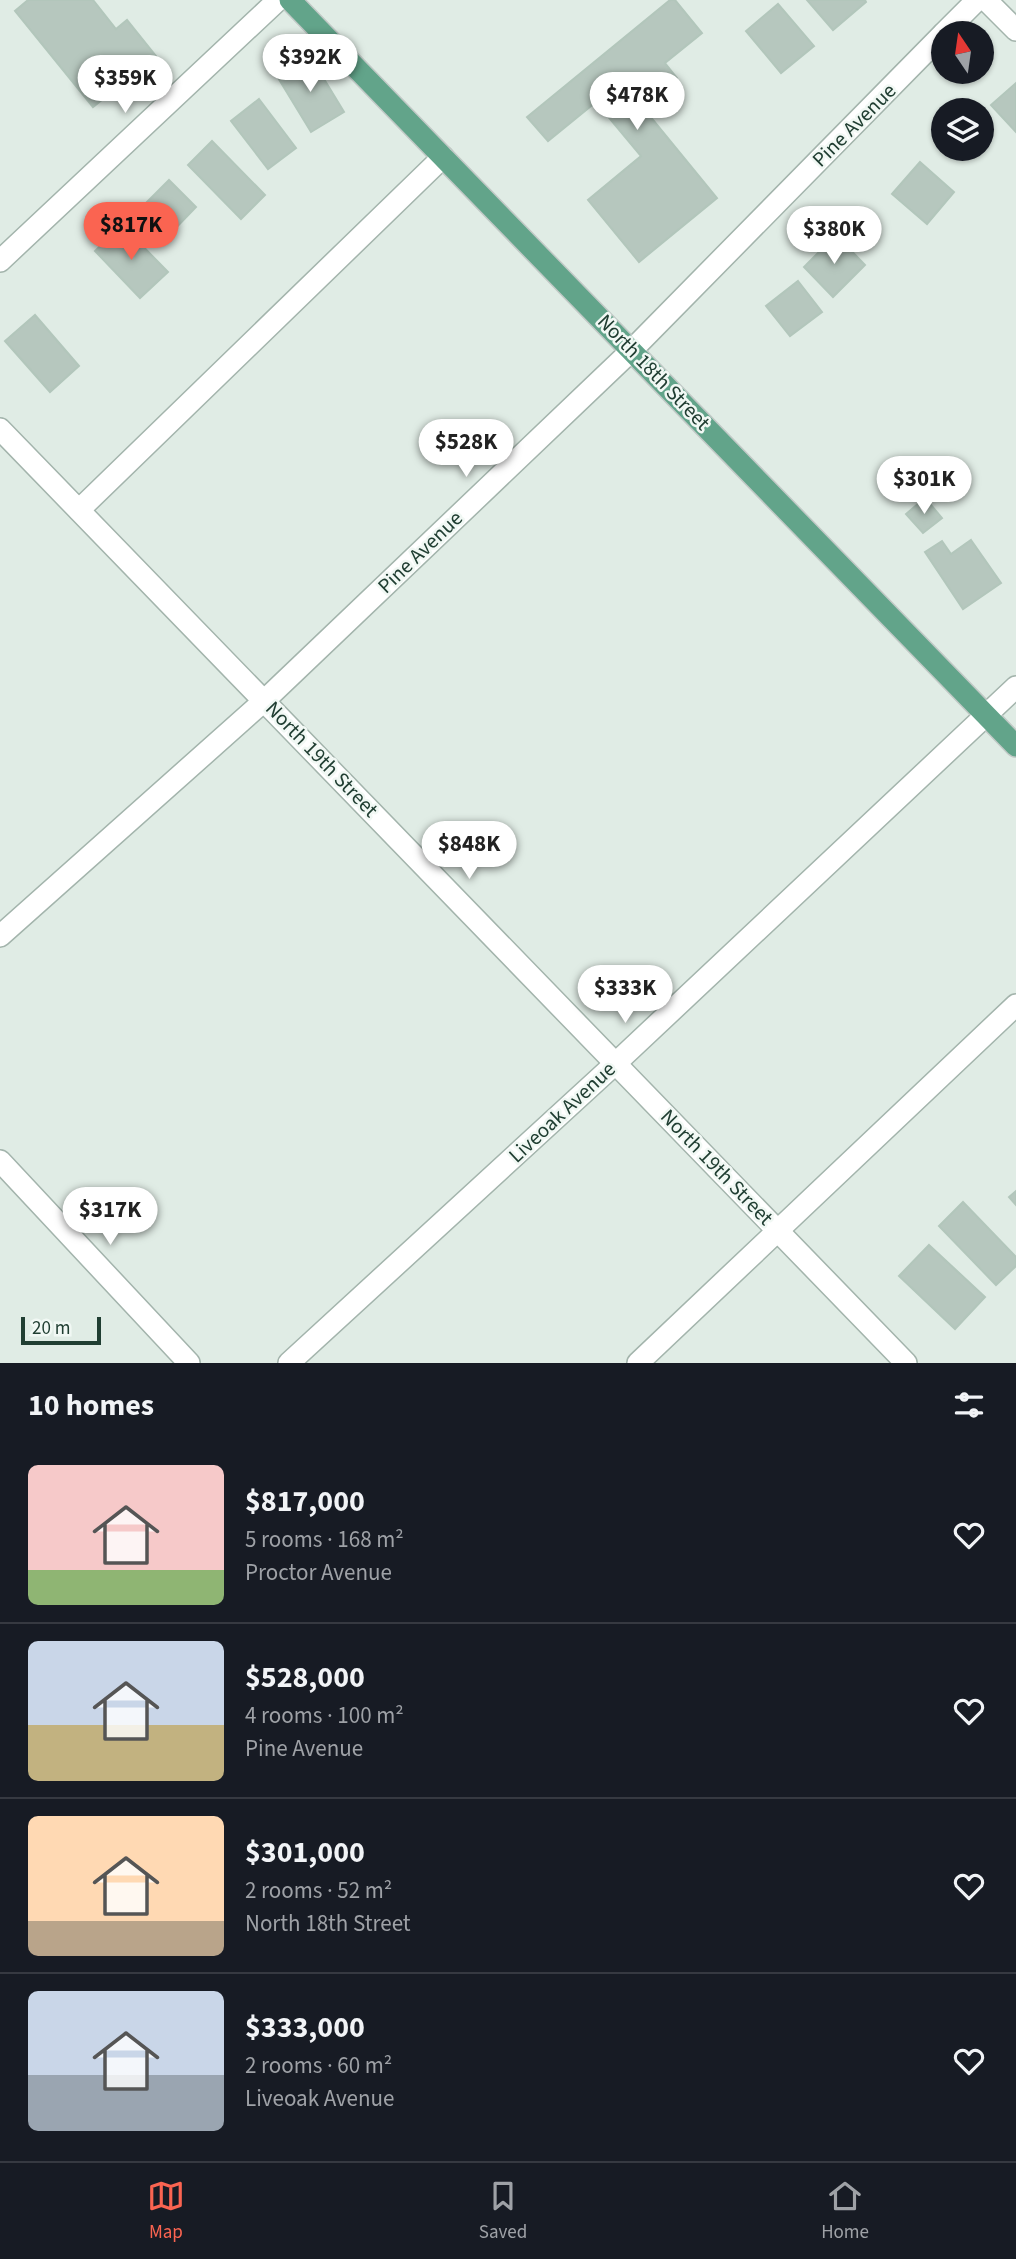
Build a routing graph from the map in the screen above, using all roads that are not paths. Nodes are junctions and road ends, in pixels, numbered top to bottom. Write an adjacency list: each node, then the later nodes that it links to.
1 (278, 0): 9 (street)
2 (290, 0): 8 (main road, North 18th Street)
3 (977, 0): 5 (street, Pine Avenue)
4 (986, 0): 6 (street)
5 (957, 21)
6 (1016, 30)
7 (931, 47): 10 (street, Pine Avenue)
8 (443, 157): 10 (main road, North 18th Street); 12 (street)
9 (0, 261)
10 (632, 350): 14 (street, Pine Avenue); 15 (main road, North 18th Street)
11 (0, 429): 12 (street, North 19th Street)
12 (79, 510): 14 (street, North 19th Street)
13 (1016, 687): 15 (street, Liveoak Avenue)
14 (265, 700): 17 (street, Pine Avenue); 19 (street, North 19th Street)
15 (988, 715): 16 (main road, North 18th Street); 19 (street, Liveoak Avenue)
16 (1016, 746)
17 (0, 936)
18 (1016, 1005): 21 (street)
19 (616, 1062): 21 (street, North 19th Street); 23 (street, Liveoak Avenue)
20 (0, 1161): 22 (street)
21 (777, 1230): 24 (street); 25 (street, North 19th Street)
22 (189, 1363)
23 (289, 1363)
24 (638, 1363)
25 (906, 1363)

